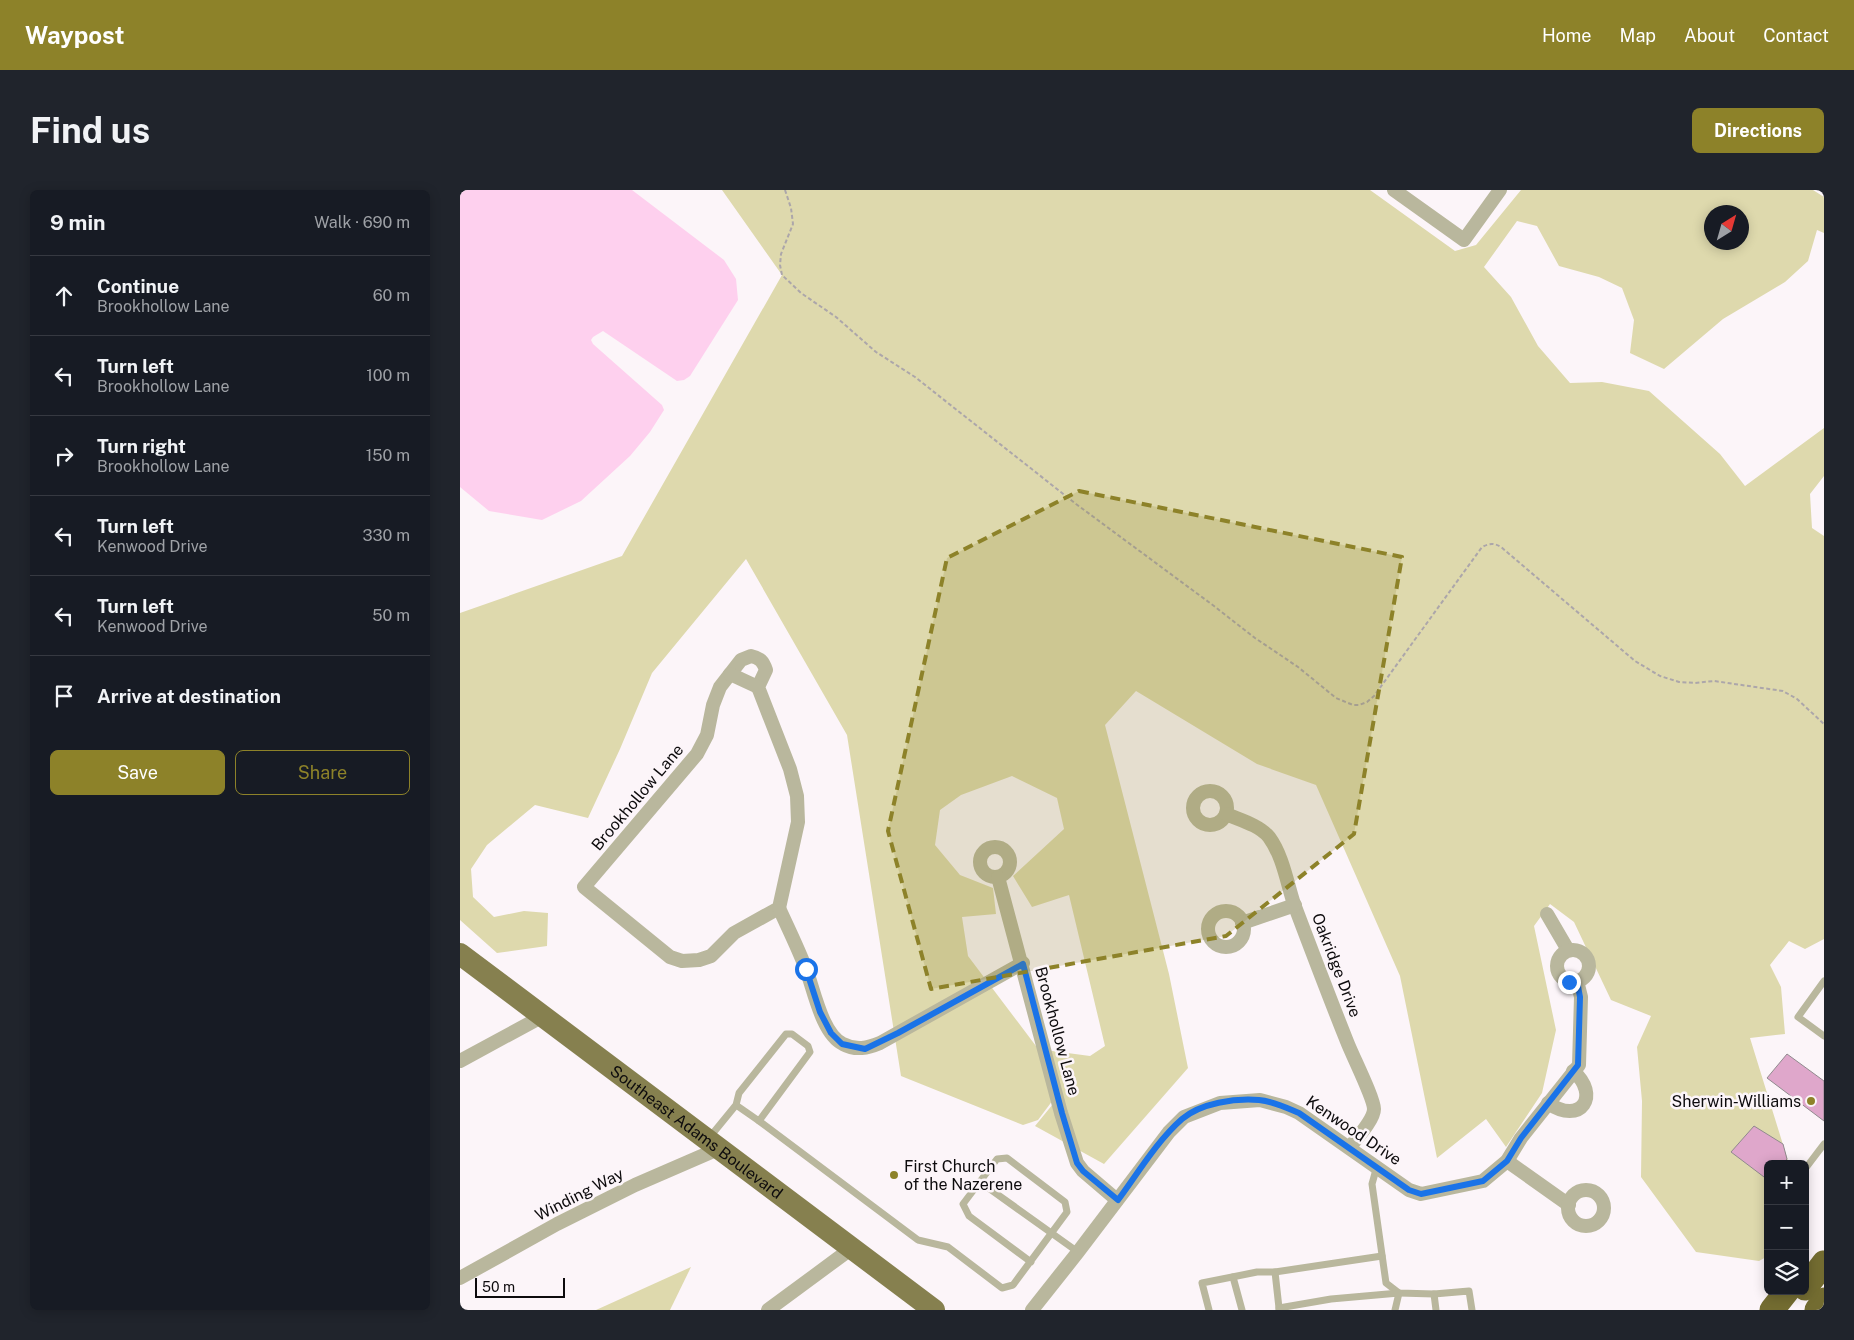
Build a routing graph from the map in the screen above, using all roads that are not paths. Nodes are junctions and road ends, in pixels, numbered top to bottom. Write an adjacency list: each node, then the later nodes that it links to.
1 (1394, 190): 2 (street)
2 (1500, 190)
3 (730, 674): 4 (street); 4 (street, Brookhollow Lane); 8 (street, Brookhollow Lane)
4 (758, 687): 8 (street)
5 (1226, 814): 7 (street, Oakridge Drive)
6 (998, 877): 13 (street)
7 (1295, 905): 10 (street); 25 (street, Oakridge Drive)
8 (779, 908): 13 (street, Brookhollow Lane)
9 (1547, 914): 11 (street)
10 (1242, 923)
11 (1568, 950): 14 (street); 14 (street)
12 (460, 954): 16 (main road, Southeast Adams Boulevard)
13 (1023, 964): 30 (street, Brookhollow Lane)
14 (1577, 981): 19 (street, Kenwood Drive)
15 (1824, 981): 17 (lane)
16 (543, 1016): 18 (street); 23 (main road, Southeast Adams Boulevard)
17 (1824, 1036)
18 (460, 1061)
19 (1573, 1072): 20 (street, Kenwood Drive); 20 (street)
20 (1548, 1104): 26 (street, Kenwood Drive)
21 (736, 1105): 22 (lane); 22 (lane); 23 (lane)
22 (759, 1121): 37 (lane)
23 (713, 1144): 34 (main road, Southeast Adams Boulevard); 42 (street, Winding Way)
24 (1824, 1144): 27 (lane)
25 (1350, 1147): 28 (street, Kenwood Drive); 30 (street, Kenwood Drive)
26 (1507, 1161): 28 (street, Kenwood Drive); 31 (street)
27 (1809, 1164)
28 (1377, 1166): 36 (lane)
29 (980, 1182): 32 (lane); 32 (lane); 37 (lane)
30 (1118, 1200): 35 (street, Kenwood Drive)
31 (1569, 1205)
32 (1051, 1233): 35 (lane); 37 (lane)
33 (1824, 1245): 39 (highway)
34 (852, 1248): 50 (street); 51 (main road, Southeast Adams Boulevard)
35 (1078, 1252): 52 (street, Kenwood Drive)
36 (1382, 1256): 40 (lane); 44 (lane)
37 (1031, 1262)
38 (1824, 1263): 43 (highway)
39 (1809, 1264)
40 (1275, 1272): 41 (lane); 49 (lane)
41 (1233, 1277): 53 (lane); 54 (lane)
42 (460, 1278)
43 (1809, 1283)
44 (1399, 1293): 45 (lane); 49 (lane); 55 (lane)
45 (1434, 1294): 56 (lane); 57 (lane)
46 (1784, 1295): 58 (highway)
47 (1800, 1295): 59 (highway)
48 (1824, 1300): 60 (highway)
49 (1279, 1309)
50 (768, 1310)
51 (934, 1310)
52 (1032, 1310)
53 (1209, 1310)
54 (1242, 1310)
55 (1395, 1310)
56 (1436, 1310)
57 (1472, 1310)
58 (1772, 1310)
59 (1789, 1310)
60 (1817, 1310)

